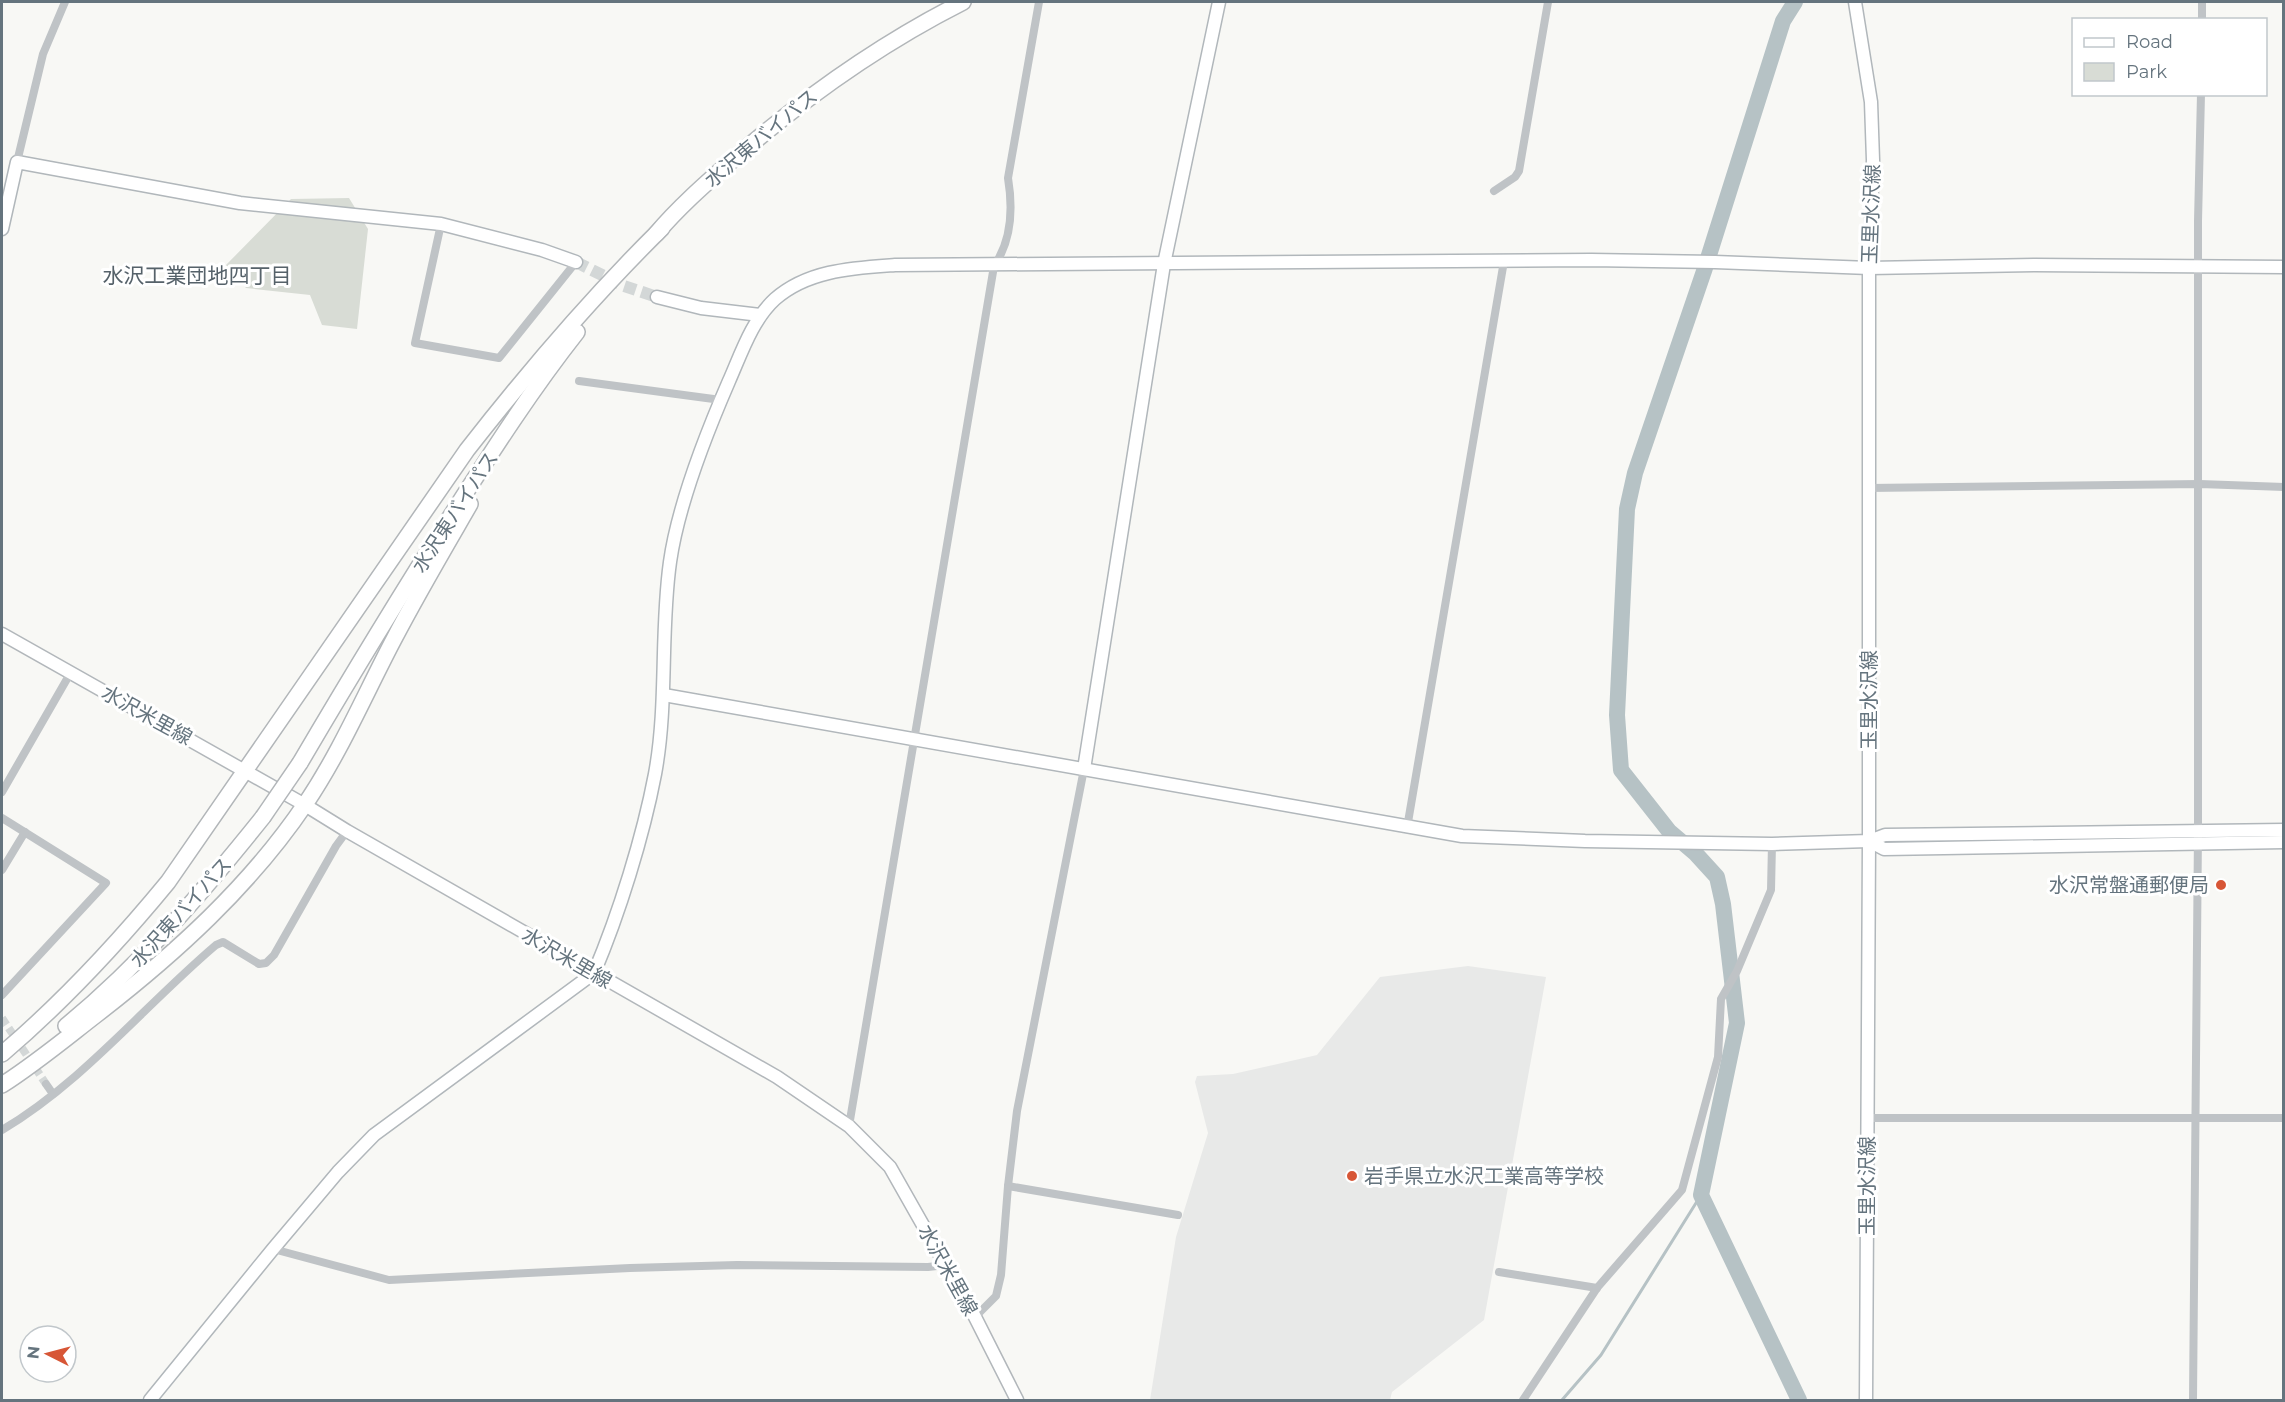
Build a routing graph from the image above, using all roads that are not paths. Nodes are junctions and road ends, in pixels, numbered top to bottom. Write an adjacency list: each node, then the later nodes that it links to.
1 (65, 2): 10 (street)
2 (963, 2): 13 (highway, 水沢東バイパス)
3 (1039, 2): 18 (street)
4 (1219, 2): 17 (street)
5 (1548, 2): 11 (street)
6 (1855, 2): 21 (street, 玉里水沢線)
7 (2202, 2): 8 (street)
8 (2202, 18)
9 (2201, 96): 19 (street)
10 (17, 162): 12 (street); 14 (street)
11 (1494, 192)
12 (441, 224): 16 (street); 16 (street)
13 (662, 228): 26 (highway, 水沢東バイパス); 35 (highway)
14 (2, 229)
15 (1504, 261): 17 (street); 21 (street); 39 (street)
16 (576, 262)
17 (1164, 264): 18 (street); 34 (street)
18 (994, 266): 23 (street); 33 (street)
19 (2199, 266): 20 (street); 21 (street); 27 (street)
20 (2283, 267)
21 (1869, 268): 29 (street, 玉里水沢線)
22 (657, 297): 23 (street)
23 (760, 315): 25 (street)
24 (579, 381): 25 (street)
25 (721, 400): 32 (street)
26 (521, 409): 37 (highway); 51 (highway, 水沢東バイパス, bridge)
27 (2200, 484): 28 (street); 29 (street); 43 (street)
28 (2283, 487)
29 (1868, 488): 44 (street, 玉里水沢線)
30 (2, 634): 31 (street, 水沢米里線)
31 (71, 672): 35 (street, 水沢米里線); 36 (street)
32 (664, 695): 33 (street); 48 (street)
33 (914, 740): 34 (street); 58 (street)
34 (1084, 769): 39 (street); 60 (street)
35 (244, 770): 37 (street, 水沢米里線); 50 (highway)
36 (2, 792)
37 (305, 805): 41 (street, 水沢米里線); 53 (highway)
38 (2, 819): 42 (street)
39 (1407, 828): 46 (street)
40 (2283, 830): 43 (street)
41 (347, 831): 48 (street, 水沢米里線); 54 (street)
42 (25, 832): 47 (street); 49 (street)
43 (2198, 837): 44 (street); 45 (street); 56 (street)
44 (1869, 841): 46 (street); 55 (street, 玉里水沢線)
45 (2283, 842)
46 (1772, 844): 65 (street)
47 (2, 870)
48 (594, 973): 58 (street, 水沢米里線); 62 (street)
49 (2, 995)
50 (2, 1054)
51 (2, 1077)
52 (46, 1084): 54 (street)
53 (2, 1085)
54 (53, 1094): 59 (street)
55 (1868, 1118): 56 (street); 70 (street, 玉里水沢線)
56 (2195, 1118): 57 (street); 71 (street)
57 (2283, 1118)
58 (849, 1126): 63 (street, 水沢米里線)
59 (2, 1130)
60 (1008, 1186): 61 (street); 66 (street)
61 (1178, 1215)
62 (273, 1248): 63 (street); 67 (street)
63 (946, 1265): 66 (street, 水沢米里線)
64 (1499, 1272): 65 (street)
65 (1597, 1288): 69 (street)
66 (975, 1317): 68 (street, 水沢米里線)
67 (150, 1401)
68 (1017, 1401)
69 (1523, 1401)
70 (1866, 1401)
71 (2193, 1401)

